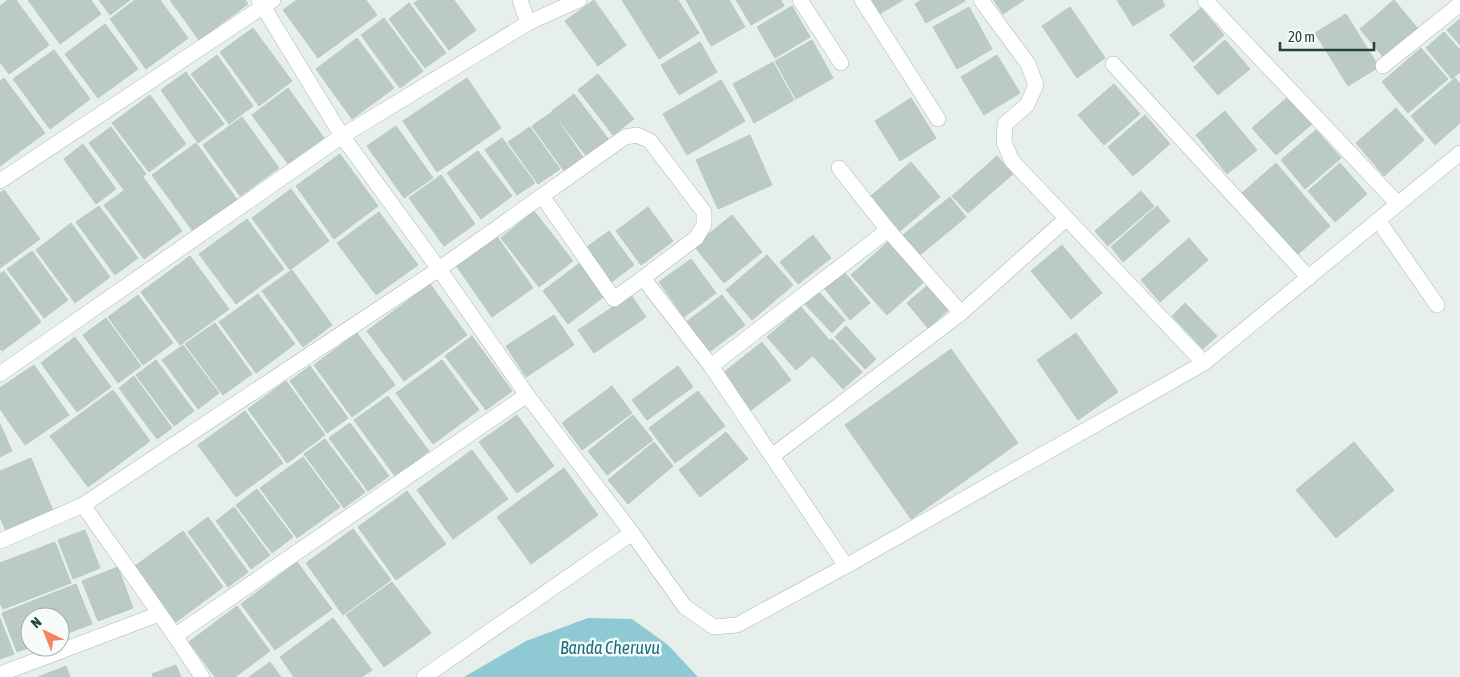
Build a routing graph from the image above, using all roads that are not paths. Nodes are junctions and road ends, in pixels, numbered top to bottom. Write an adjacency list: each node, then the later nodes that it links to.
1 (520, 0): 9 (street)
2 (579, 0): 9 (street)
3 (800, 0): 10 (street)
4 (862, 0): 13 (street)
5 (981, 0): 20 (street)
6 (1205, 0): 19 (street)
7 (265, 2): 14 (street); 17 (street)
8 (1460, 4): 12 (street)
9 (528, 23): 14 (street)
10 (840, 63)
11 (1113, 64): 25 (street)
12 (1382, 66)
13 (938, 119)
14 (342, 136): 23 (street); 30 (street)
15 (1460, 153): 19 (street)
16 (839, 168): 22 (street)
17 (0, 181)
18 (542, 196): 23 (street); 24 (street); 24 (street)
19 (1398, 204): 21 (street)
20 (1066, 219): 27 (street); 28 (street)
21 (1378, 220): 25 (street); 26 (street)
22 (888, 230): 27 (street); 29 (street)
23 (439, 269): 31 (street); 33 (street)
24 (643, 278): 29 (street)
25 (1309, 278): 28 (street)
26 (1437, 305)
27 (961, 313): 32 (street)
28 (1204, 363): 36 (street)
29 (711, 366): 32 (street)
30 (0, 374)
31 (527, 395): 34 (street); 38 (street)
32 (772, 456): 36 (street)
33 (84, 505): 35 (street); 37 (street)
34 (632, 533): 36 (street); 41 (street)
35 (0, 541)
36 (846, 566)
37 (158, 614): 38 (street); 39 (street)
38 (176, 635): 40 (street)
39 (0, 674)
40 (202, 677)
41 (424, 677)

